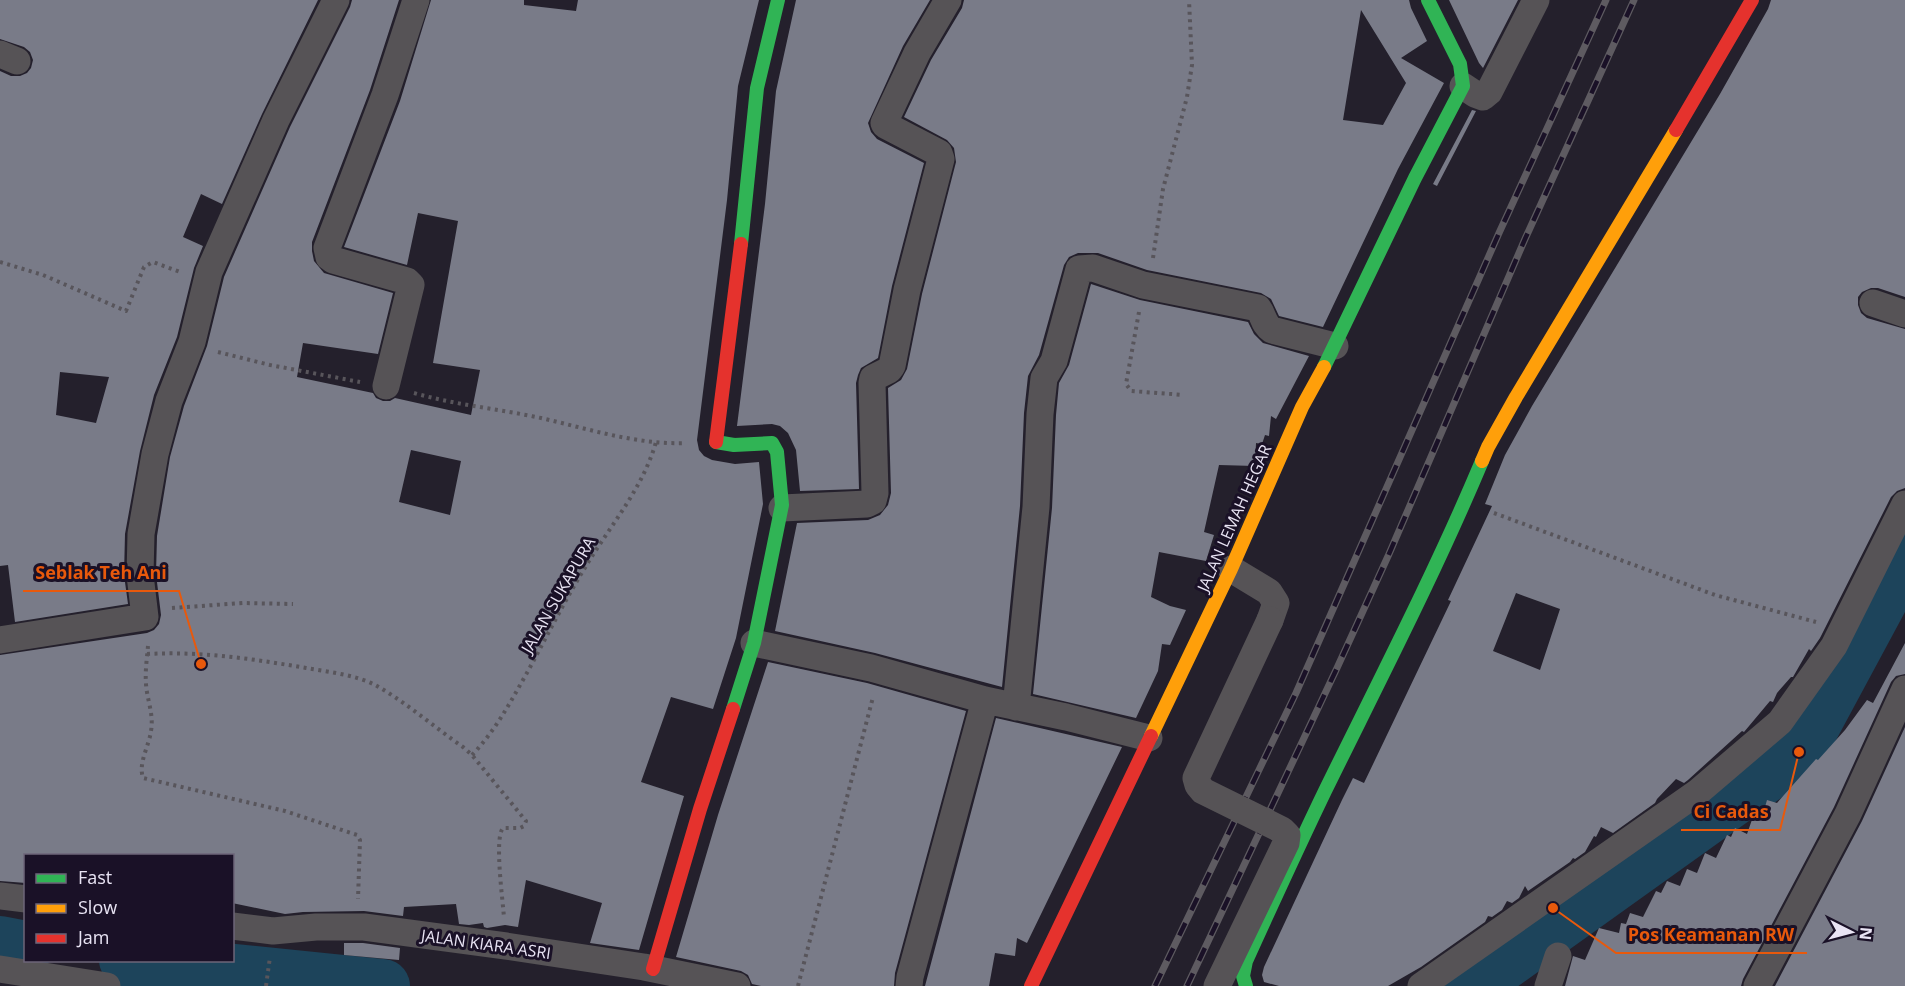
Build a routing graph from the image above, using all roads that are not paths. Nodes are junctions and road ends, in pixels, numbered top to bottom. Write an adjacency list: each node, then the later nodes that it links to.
1 (336, 0): 16 (street)
2 (416, 0): 12 (street)
3 (778, 0): 14 (street)
4 (948, 0): 14 (street)
5 (1428, 0): 8 (street)
6 (1536, 0): 8 (street)
7 (1752, 0): 29 (street)
8 (1462, 75): 11 (street, JALAN LEMAH HEGAR)
9 (1874, 303): 10 (street)
10 (1905, 314)
11 (1335, 346): 15 (street, JALAN LEMAH HEGAR); 20 (street)
12 (386, 386)
13 (1905, 504): 35 (street)
14 (782, 508): 17 (street)
15 (1231, 569): 21 (street, JALAN LEMAH HEGAR); 34 (street, bridge)
16 (0, 640)
17 (754, 643): 19 (street); 27 (street)
18 (1905, 689): 37 (street)
19 (985, 700): 20 (street); 32 (street)
20 (1016, 707): 21 (street)
21 (1149, 738): 33 (street, JALAN LEMAH HEGAR)
22 (0, 896): 23 (street)
23 (24, 899)
24 (234, 926): 27 (street, JALAN KIARA ASRI)
25 (1558, 956): 36 (street)
26 (0, 969): 28 (street)
27 (646, 974): 31 (street, JALAN KIARA ASRI)
28 (28, 980): 30 (street)
29 (1240, 983)
30 (107, 986)
31 (737, 986)
32 (909, 986)
33 (1031, 986)
34 (1217, 986)
35 (1421, 986)
36 (1548, 986)
37 (1757, 986)

